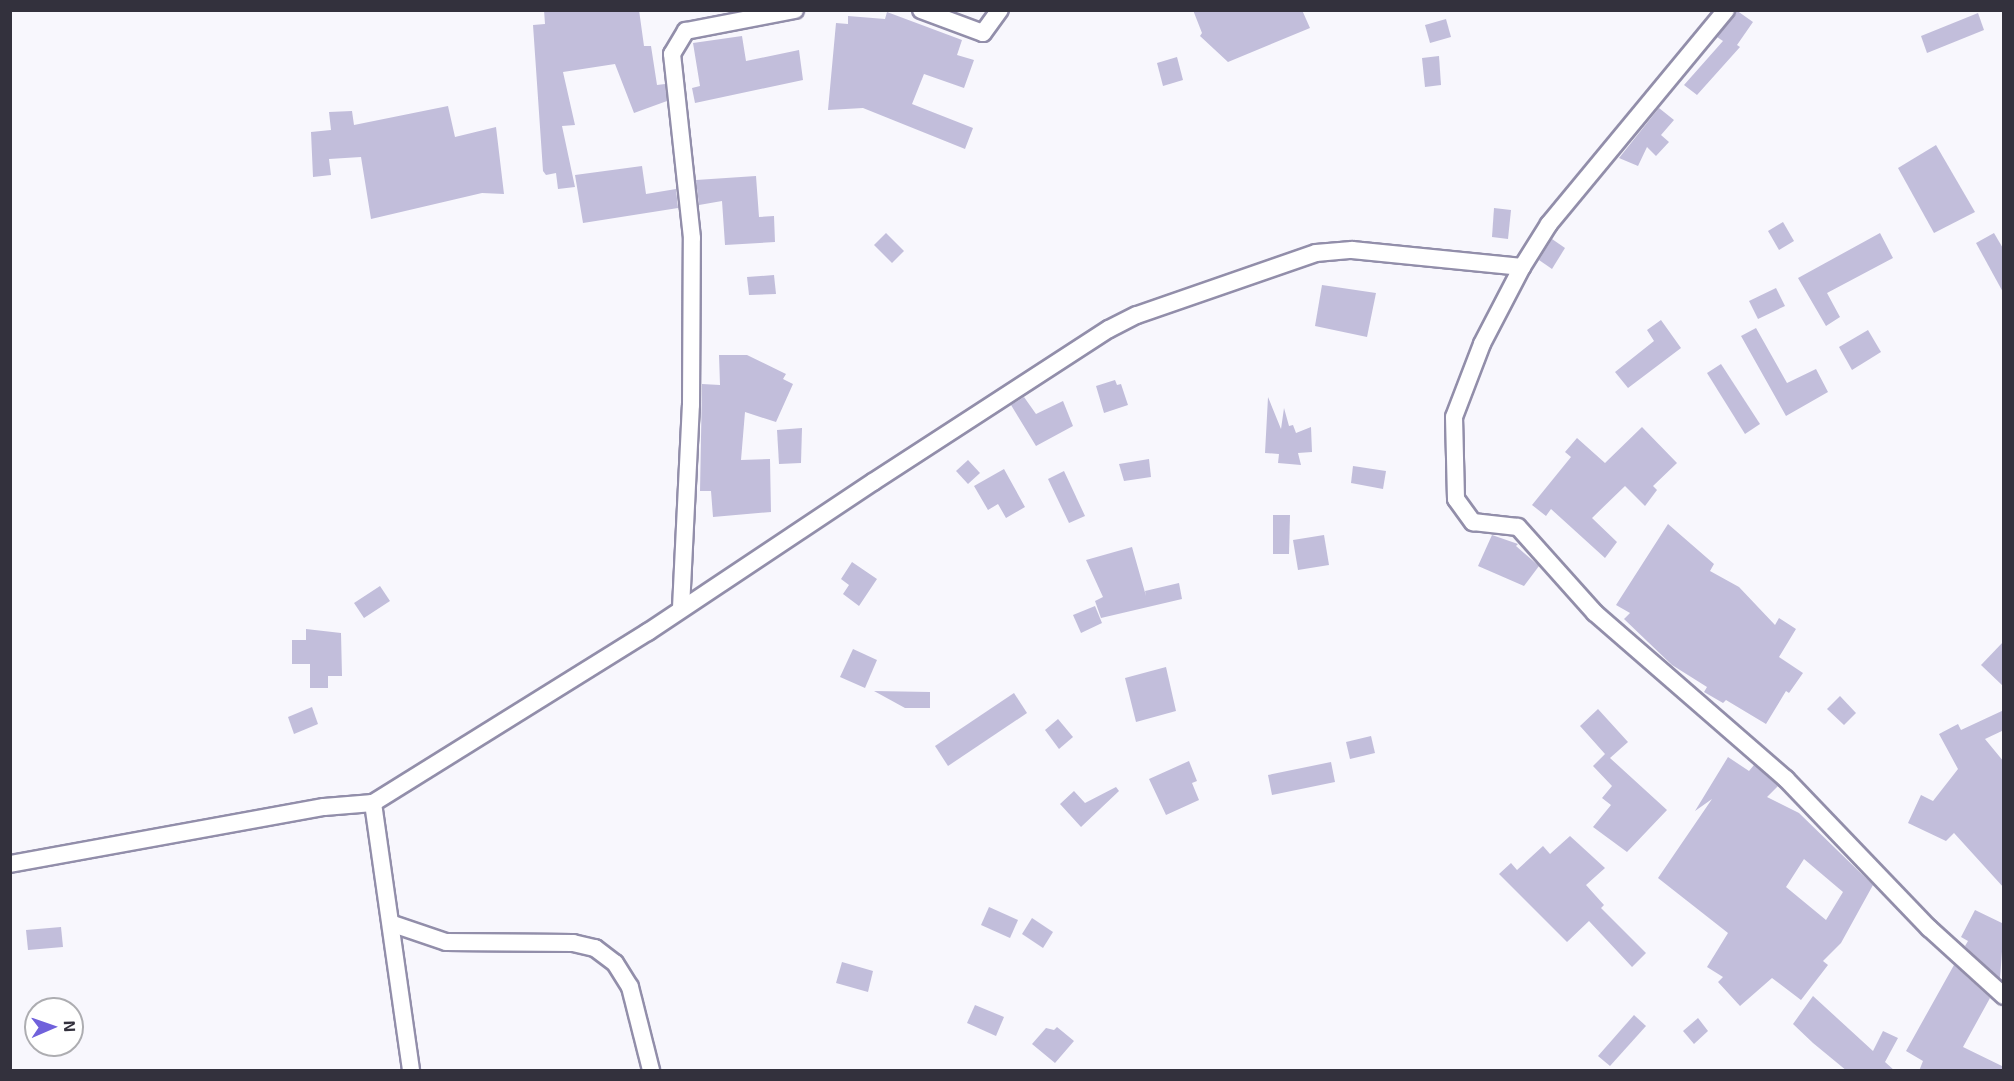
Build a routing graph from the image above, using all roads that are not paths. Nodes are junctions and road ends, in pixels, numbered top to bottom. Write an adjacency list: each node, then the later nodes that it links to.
1 (795, 10): 6 (street)
2 (921, 10): 3 (street)
3 (1000, 10)
4 (1726, 10): 5 (street)
5 (1522, 267): 6 (street); 10 (street)
6 (681, 608): 7 (street)
7 (373, 803): 8 (street); 9 (street)
8 (10, 864)
9 (393, 924): 11 (street); 12 (street)
10 (2004, 996)
11 (411, 1071)
12 (651, 1071)

